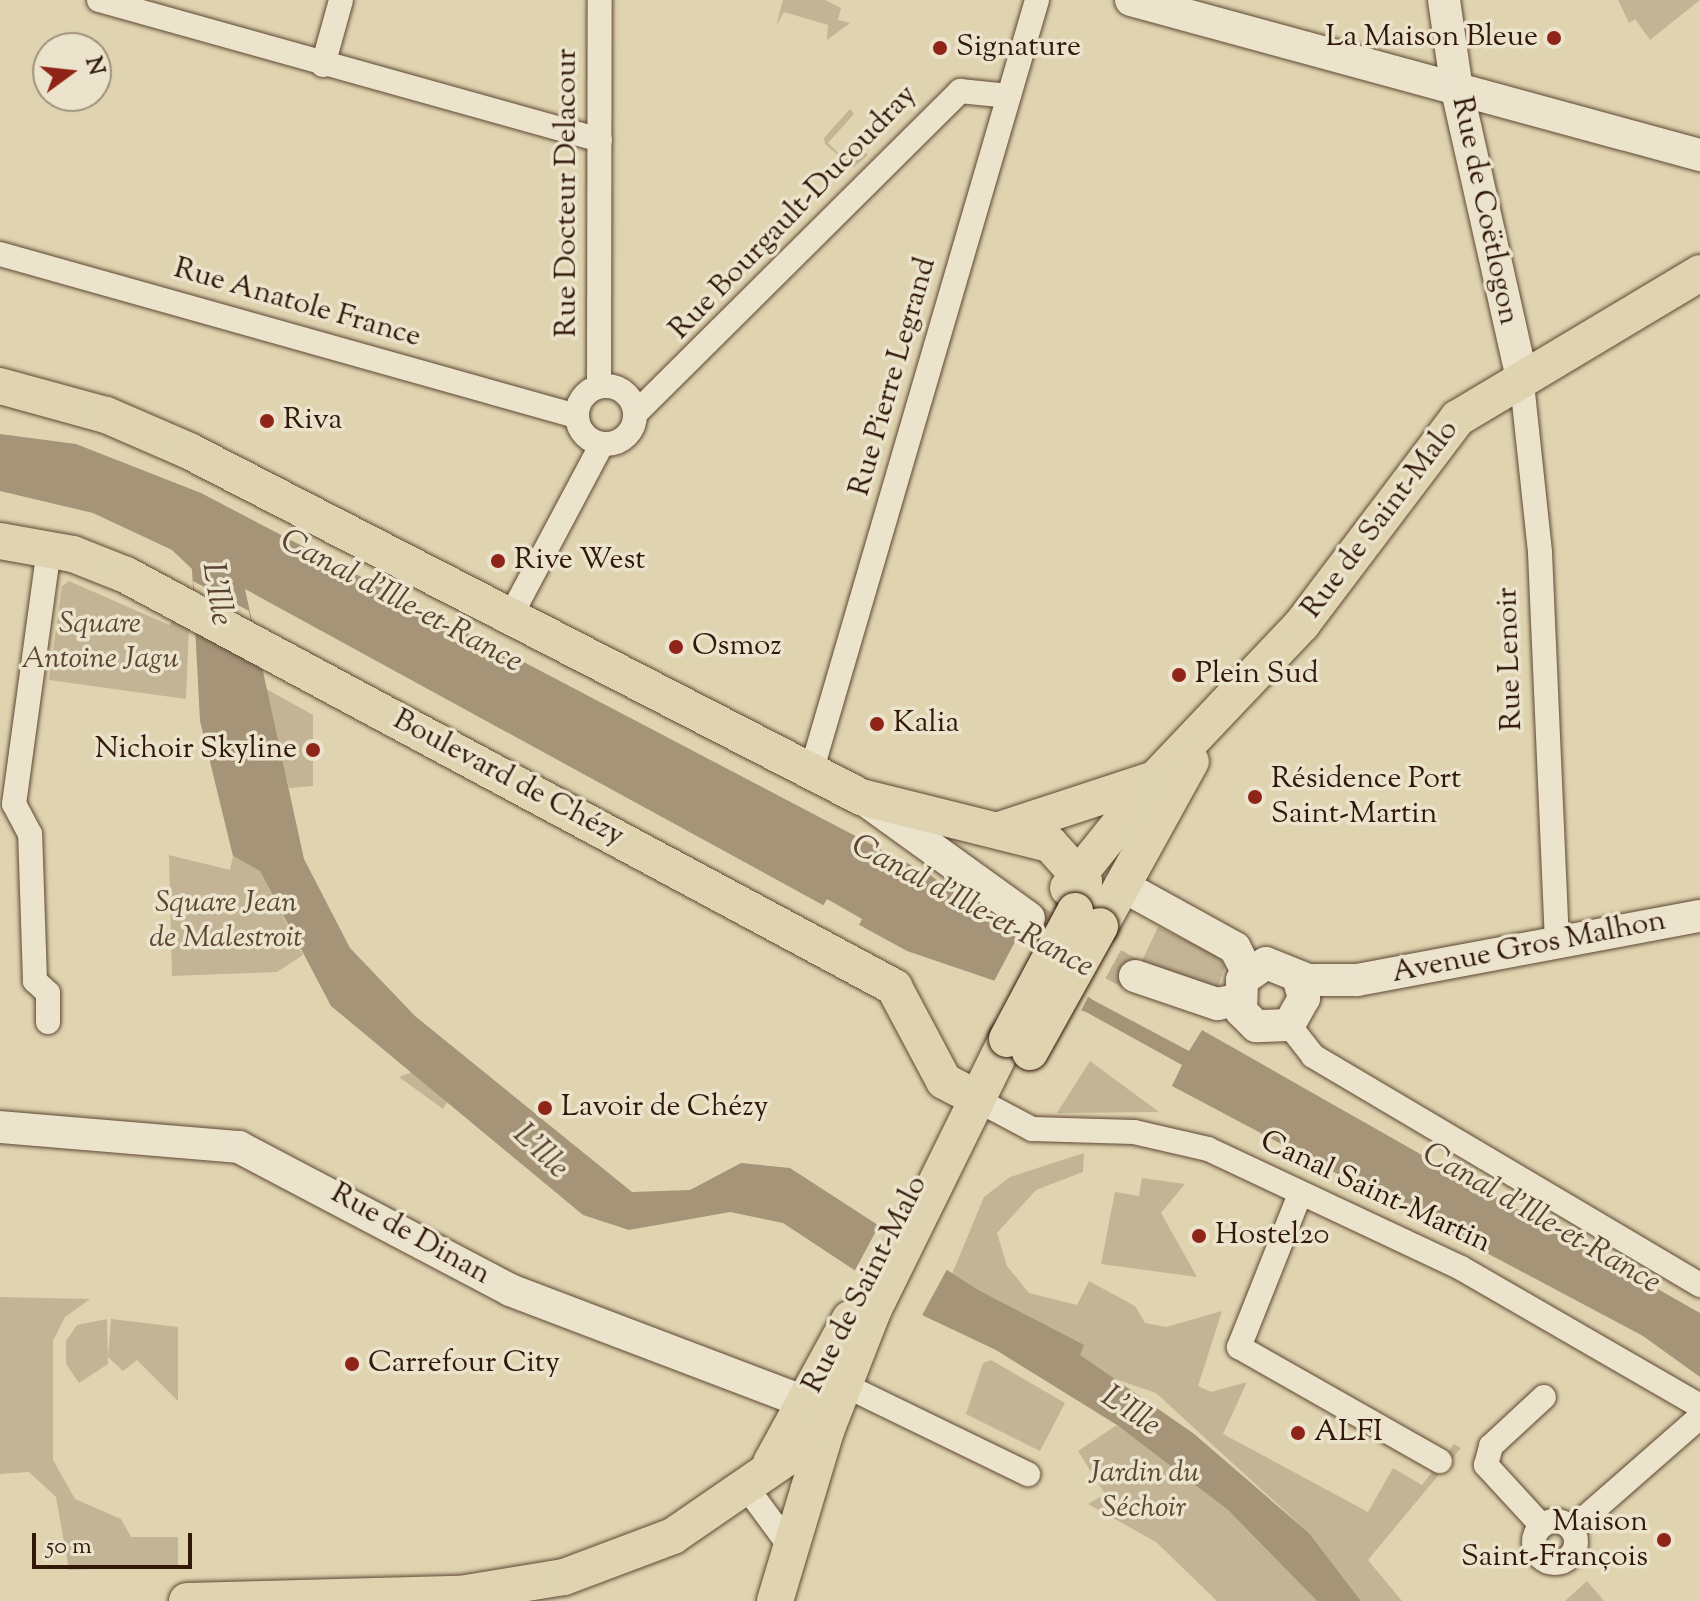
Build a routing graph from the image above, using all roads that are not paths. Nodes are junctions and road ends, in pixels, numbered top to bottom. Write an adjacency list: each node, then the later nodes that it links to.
1 (99, 0): 7 (street)
2 (341, 0): 7 (street)
3 (600, 0): 10 (street, Rue Docteur Delacour)
4 (1037, 0): 9 (street, Rue Pierre Legrand)
5 (1131, 0): 8 (street)
6 (1444, 0): 8 (street, Rue de Coëtlogon)
7 (323, 65): 10 (street)
8 (1457, 90): 11 (street); 14 (street, Rue de Coëtlogon)
9 (1009, 96): 17 (street, Rue Bourgault-Ducoudray); 24 (street, Rue Pierre Legrand)
10 (600, 140): 16 (street, Rue Docteur Delacour)
11 (1700, 155)
12 (0, 254): 18 (street, Rue Anatole France)
13 (1700, 273): 14 (main road, Rue de Saint-Malo)
14 (1521, 374): 23 (main road, Rue de Saint-Malo); 32 (street, Rue Lenoir)
15 (0, 386): 22 (main road)
16 (599, 386): 17 (street); 18 (street)
17 (636, 413): 19 (street, Rue Bourgault-Ducoudray)
18 (576, 416): 19 (street)
19 (602, 444): 22 (street, Rue Bourgault-Ducoudray)
20 (0, 541): 21 (main road, Boulevard de Chézy)
21 (49, 548): 38 (street); 39 (main road, Boulevard de Chézy)
22 (510, 617): 24 (main road)
23 (1212, 726): 25 (main road, Rue de Saint-Malo); 29 (main road, Rue de Saint-Malo)
24 (811, 772): 26 (main road)
25 (1156, 778): 27 (main road); 28 (main road, Rue de Saint-Malo)
26 (861, 797): 27 (main road); 31 (street)
27 (973, 830): 28 (main road)
28 (1079, 871): 31 (main road, Rue de Saint-Malo)
29 (1121, 885): 31 (main road, Rue de Saint-Malo); 36 (street)
30 (1700, 916): 32 (street, Avenue Gros Malhon)
31 (1064, 917): 39 (main road, Rue de Saint-Malo, bridge); 39 (main road, Rue de Saint-Malo)
32 (1557, 942): 35 (street, Avenue Gros Malhon)
33 (1135, 976): 36 (street, Avenue Gros Malhon)
34 (1298, 977): 35 (street, Avenue Gros Malhon); 36 (street, Avenue Gros Malhon); 37 (street)
35 (1357, 980): 37 (street, Avenue Gros Malhon)
36 (1242, 986): 37 (street)
37 (1296, 1017): 42 (street)
38 (48, 1022)
39 (996, 1074): 41 (street, Canal Saint-Martin); 43 (main road, Rue de Saint-Malo)
40 (0, 1127): 47 (street, Rue de Dinan)
41 (1300, 1194): 45 (street, Canal Saint-Martin); 48 (street)
42 (1700, 1285)
43 (836, 1376): 47 (main road, Rue de Saint-Malo); 49 (street)
44 (1544, 1397): 51 (street)
45 (1700, 1406)
46 (1700, 1417): 52 (street)
47 (812, 1427): 50 (main road, Rue de Saint-Malo); 53 (main road)
48 (1440, 1461)
49 (1028, 1474)
50 (756, 1482): 53 (street); 54 (main road, Rue de Saint-Malo)
51 (1542, 1526): 52 (street); 52 (street)
52 (1572, 1529)
53 (792, 1549): 55 (main road)
54 (187, 1601)
55 (775, 1601)

